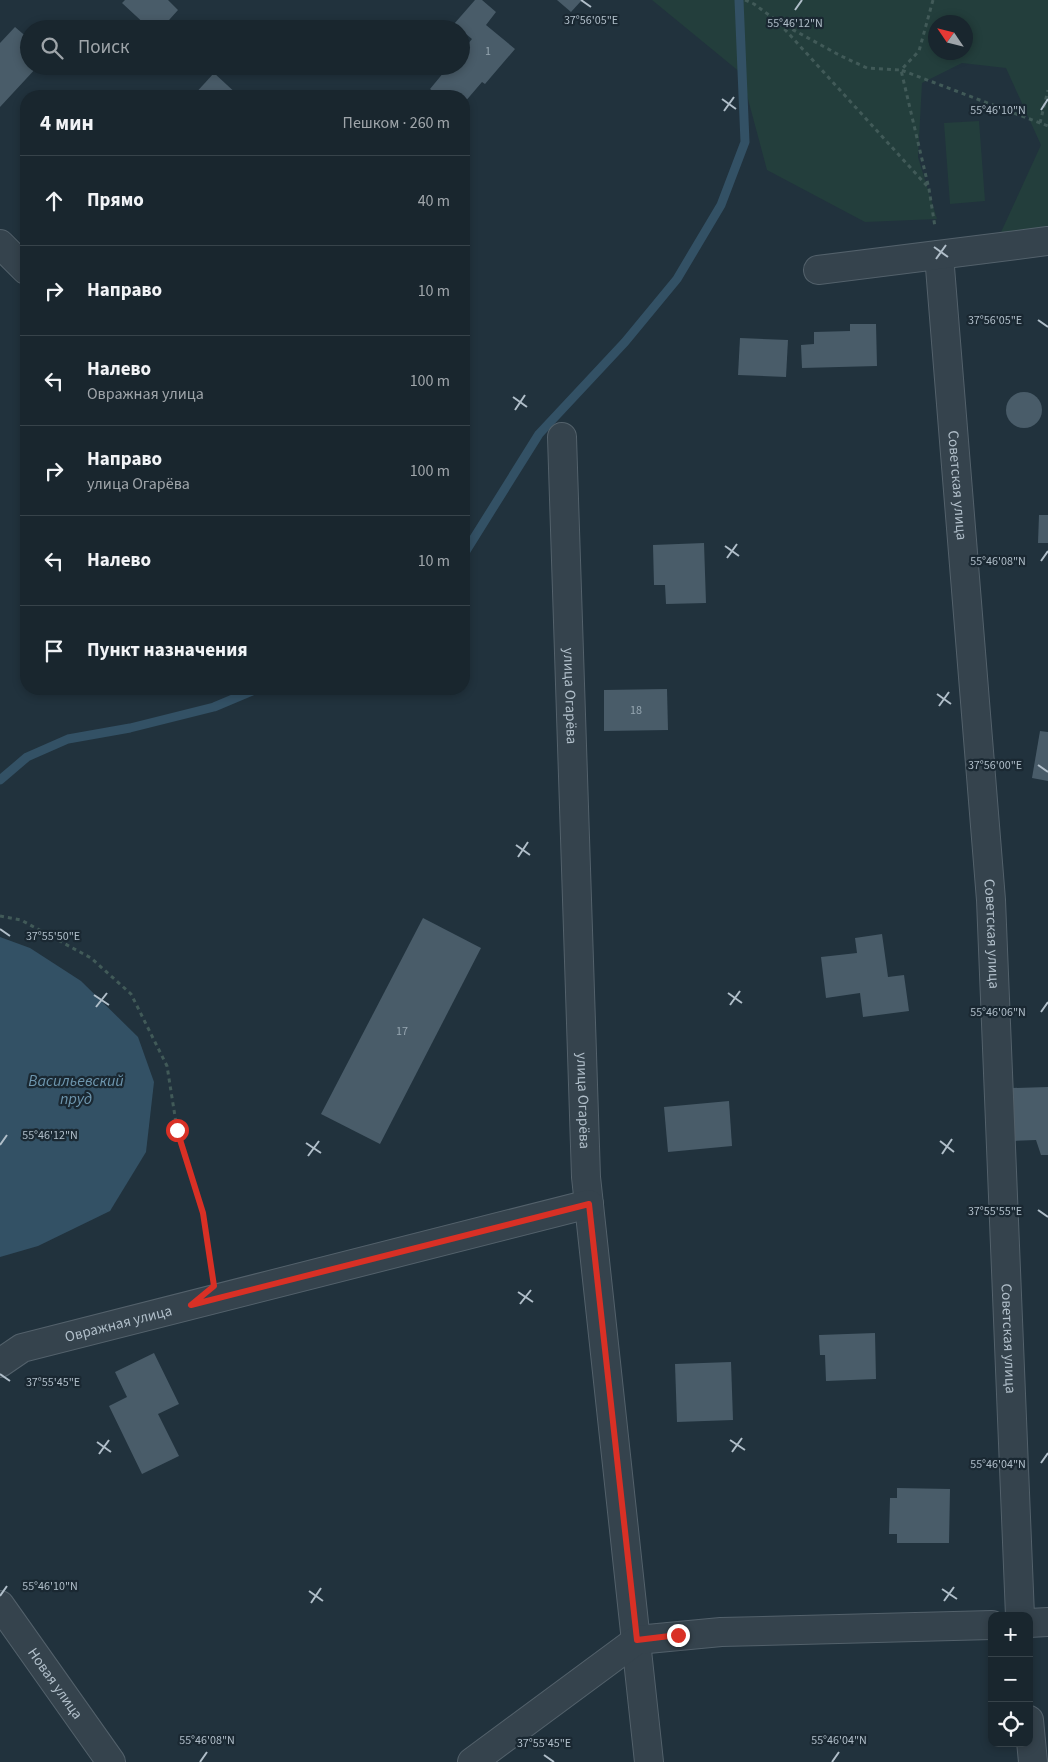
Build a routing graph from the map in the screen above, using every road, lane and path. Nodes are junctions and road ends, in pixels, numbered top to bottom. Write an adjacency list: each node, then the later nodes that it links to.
1 (745, 0): 3 (path)
2 (933, 0): 4 (path)
3 (777, 21): 4 (path); 8 (path)
4 (901, 70): 6 (path); 8 (path)
5 (1048, 90): 6 (path)
6 (1040, 123): 7 (path)
7 (1048, 126)
8 (929, 189): 11 (path)
9 (1048, 241): 11 (street)
10 (0, 244): 12 (street)
11 (939, 255): 13 (street); 20 (street, Советская улица)
12 (20, 264)
13 (818, 270)
14 (562, 437): 16 (street, улица Огарёва)
15 (0, 916): 17 (path)
16 (589, 1204): 17 (street, Овражная улица); 24 (street, улица Огарёва)
17 (191, 1305): 18 (street, Овражная улица)
18 (0, 1363)
19 (0, 1605): 26 (street, Новая улица)
20 (1020, 1612)
21 (1048, 1622): 22 (street)
22 (1033, 1623)
23 (988, 1625): 24 (street)
24 (637, 1640): 27 (street); 28 (street, улица Огарёва)
25 (1032, 1747): 29 (street)
26 (111, 1762)
27 (472, 1762)
28 (649, 1762)
29 (1033, 1762)

